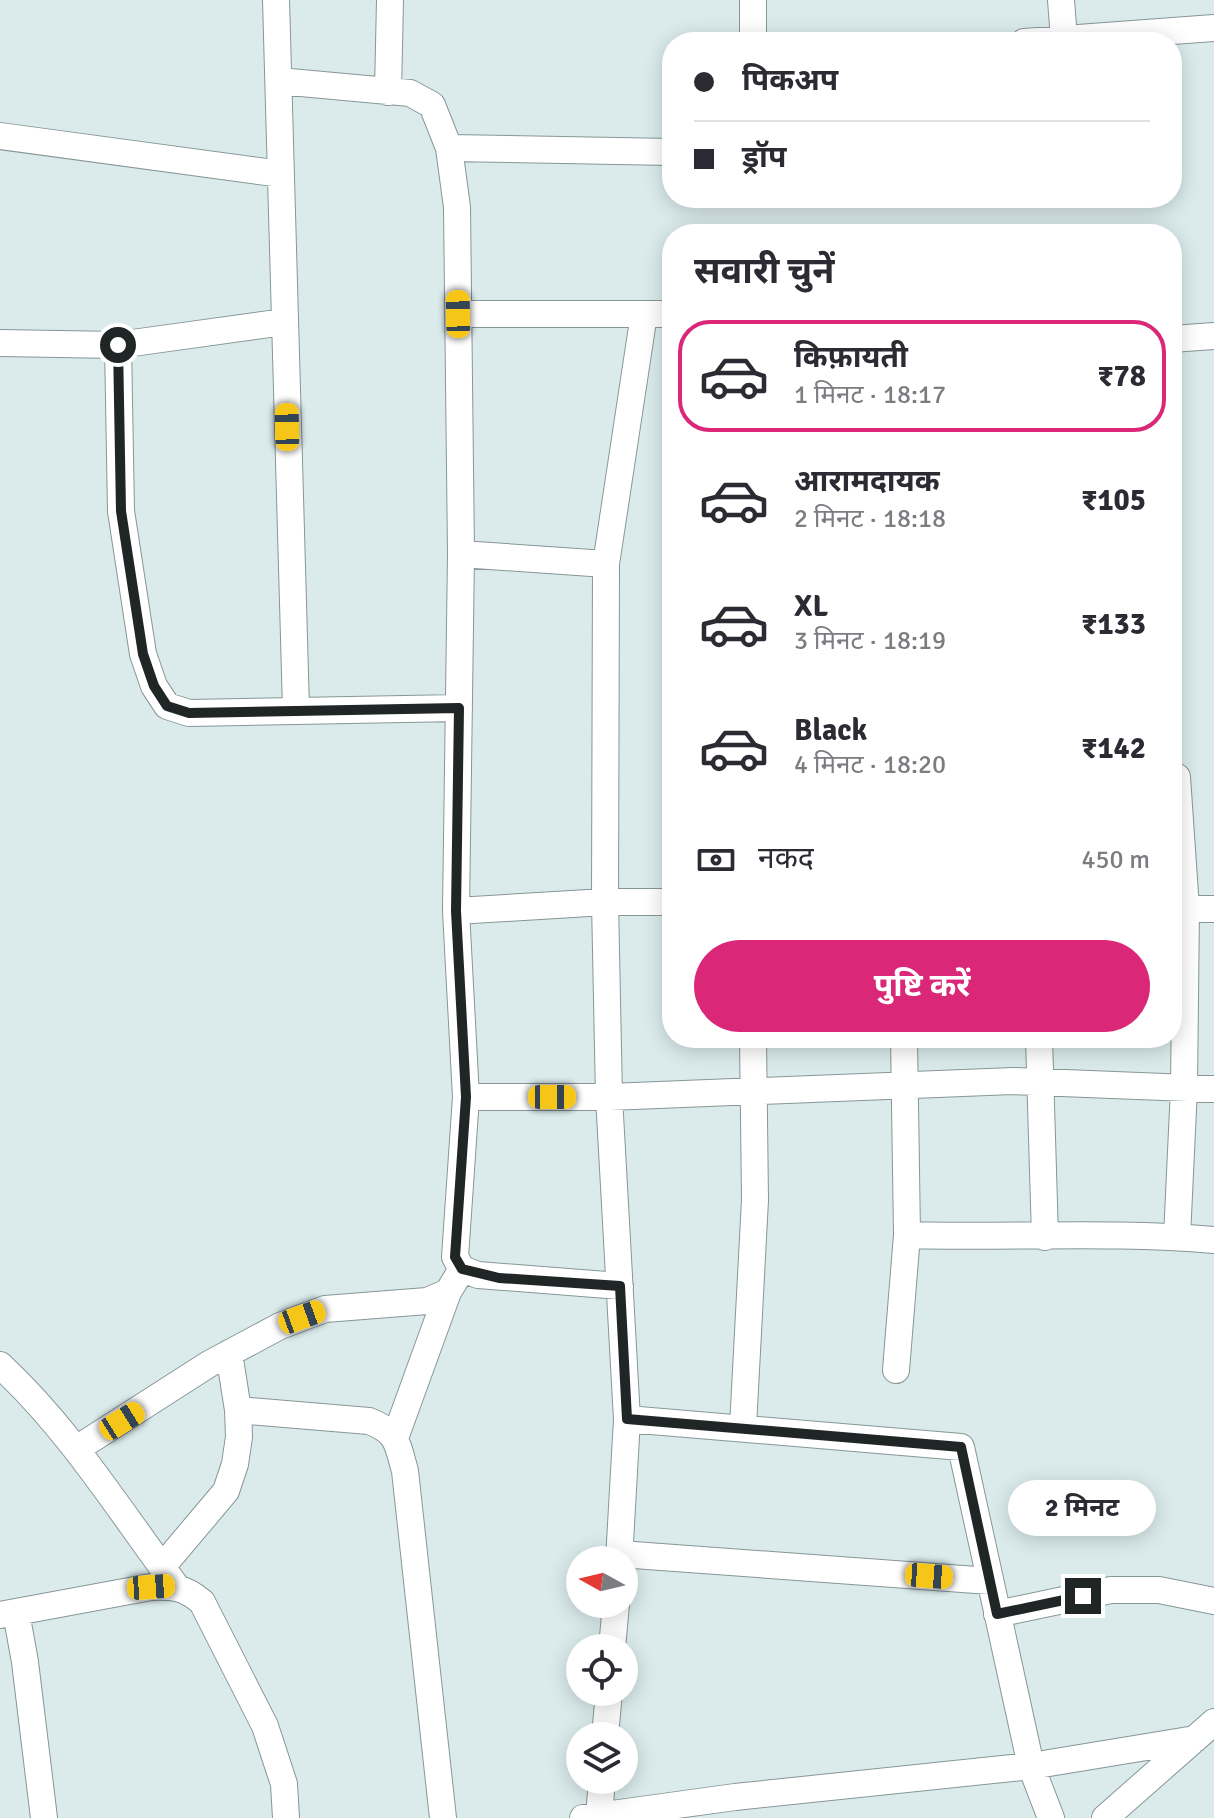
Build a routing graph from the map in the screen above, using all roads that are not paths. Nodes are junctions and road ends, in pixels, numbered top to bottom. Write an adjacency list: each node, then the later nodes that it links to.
1 (276, 0): 9 (street)
2 (390, 0): 10 (street)
3 (753, 0): 6 (street)
4 (1061, 0): 7 (street)
5 (1214, 28): 8 (street)
6 (753, 32)
7 (1063, 32)
8 (1159, 32)
9 (279, 81): 10 (street); 14 (street)
10 (388, 92): 12 (street)
11 (0, 136): 14 (street)
12 (449, 148): 13 (street); 15 (street)
13 (662, 152)
14 (281, 174): 18 (street)
15 (458, 314): 16 (street); 23 (street)
16 (644, 314): 17 (street); 24 (street)
17 (662, 314)
18 (284, 322): 22 (street); 26 (street)
19 (1214, 336): 20 (street)
20 (1182, 338)
21 (0, 343): 22 (street)
22 (118, 345): 26 (street)
23 (461, 554): 24 (street); 25 (street)
24 (606, 564): 27 (street)
25 (459, 708): 26 (street); 31 (street)
26 (296, 709)
27 (605, 902): 28 (street); 31 (street); 42 (street)
28 (662, 902)
29 (1182, 909): 30 (street)
30 (1214, 909)
31 (456, 911): 41 (street)
32 (1182, 1016): 38 (street)
33 (753, 1048): 40 (street)
34 (904, 1048): 37 (street)
35 (1039, 1048): 36 (street)
36 (1041, 1082): 37 (street); 38 (street); 44 (street)
37 (905, 1086): 40 (street); 43 (street)
38 (1184, 1088): 39 (street); 45 (street)
39 (1214, 1089)
40 (753, 1093): 42 (street); 55 (street)
41 (466, 1097): 42 (street); 47 (street)
42 (609, 1097): 48 (street)
43 (907, 1235): 44 (street); 52 (street)
44 (1045, 1237): 45 (street)
45 (1177, 1237): 46 (street)
46 (1214, 1240)
47 (462, 1269): 48 (street); 49 (street)
48 (620, 1286): 54 (street)
49 (448, 1292): 50 (street); 56 (street)
50 (229, 1353): 53 (street); 57 (street)
51 (0, 1365): 57 (street)
52 (896, 1370)
53 (238, 1410): 56 (street); 60 (street)
54 (627, 1419): 55 (street); 58 (street)
55 (743, 1427): 61 (street)
56 (395, 1438): 72 (street)
57 (78, 1448): 60 (street)
58 (620, 1546)
59 (638, 1558): 61 (street)
60 (169, 1576): 63 (street); 71 (street)
61 (990, 1581): 64 (street)
62 (1214, 1601): 64 (street)
63 (8, 1613): 70 (street)
64 (997, 1614): 66 (street)
65 (1204, 1731): 66 (street); 74 (street)
66 (1031, 1766): 68 (street); 73 (street)
67 (598, 1794): 69 (street)
68 (736, 1808): 69 (street)
69 (591, 1817)
70 (44, 1818)
71 (286, 1818)
72 (443, 1818)
73 (1051, 1818)
74 (1105, 1818)

